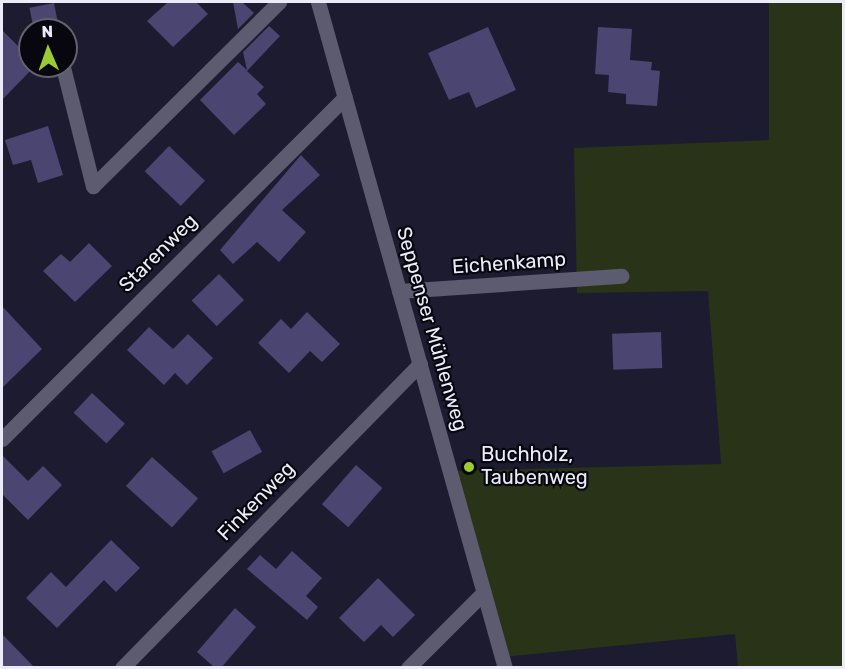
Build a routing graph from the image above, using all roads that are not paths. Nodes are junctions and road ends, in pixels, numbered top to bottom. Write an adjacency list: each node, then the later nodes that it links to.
1 (279, 2): 3 (street)
2 (318, 2): 4 (street, Seppenser Mühlenweg)
3 (66, 78)
4 (345, 97): 6 (street, Seppenser Mühlenweg); 8 (street, Starenweg)
5 (621, 276): 6 (street, Eichenkamp)
6 (399, 291): 7 (street, Seppenser Mühlenweg)
7 (420, 364): 9 (street, Seppenser Mühlenweg); 10 (street, Finkenweg)
8 (2, 439)
9 (484, 592): 11 (street); 12 (street, Seppenser Mühlenweg)
10 (122, 668)
11 (408, 668)
12 (505, 668)

